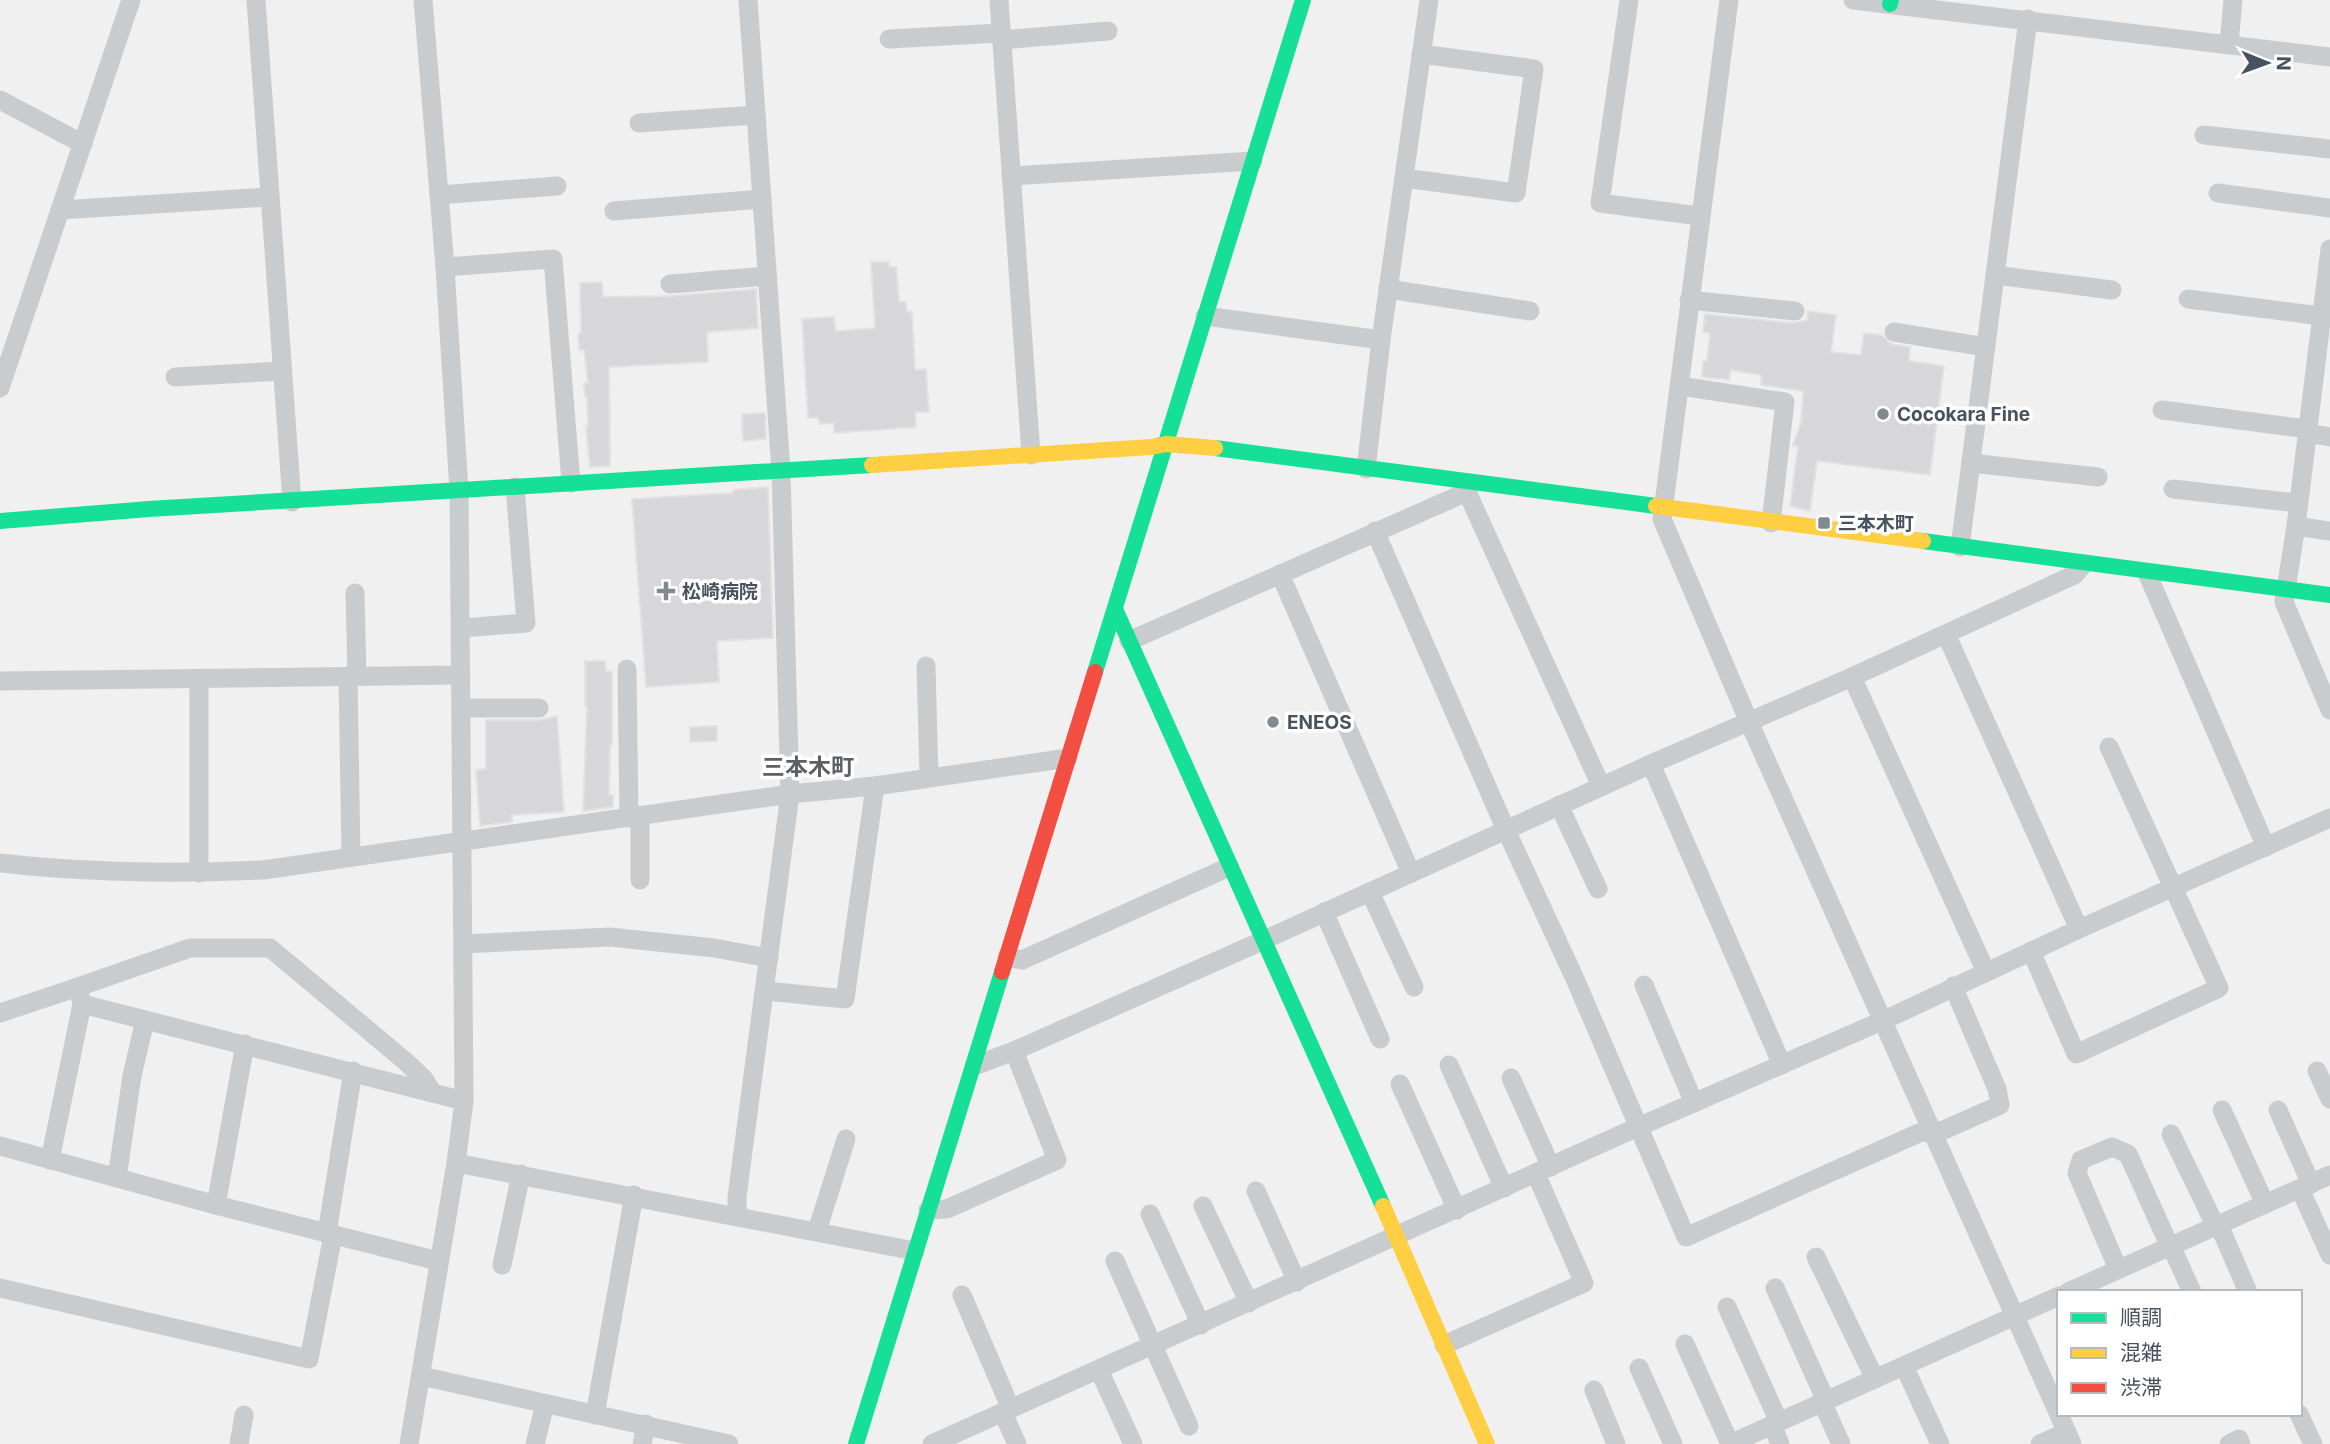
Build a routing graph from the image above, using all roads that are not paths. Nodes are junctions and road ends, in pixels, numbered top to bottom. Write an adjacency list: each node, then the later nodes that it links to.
1 (131, 0): 24 (street)
2 (256, 0): 32 (street)
3 (423, 0): 31 (street)
4 (748, 0): 21 (street)
5 (999, 0): 15 (street)
6 (1303, 0): 26 (street)
7 (1429, 0): 18 (street)
8 (1629, 0): 37 (street)
9 (1729, 0): 37 (street)
10 (1853, 0): 12 (street)
11 (2233, 0): 17 (street)
12 (1890, 2): 13 (street)
13 (2028, 19): 17 (street); 40 (street)
14 (1108, 32): 15 (street)
15 (1001, 37): 16 (street); 27 (street)
16 (889, 39)
17 (2229, 44): 19 (street)
18 (1421, 54): 28 (street); 28 (street)
19 (2330, 57)
20 (0, 100): 24 (street)
21 (756, 115): 22 (street); 33 (street)
22 (639, 123)
23 (2204, 135): 25 (street)
24 (83, 144): 35 (street)
25 (2330, 149)
26 (1253, 161): 27 (street); 49 (street)
27 (1011, 176): 62 (street)
28 (1404, 178): 43 (street)
29 (557, 186): 31 (street)
30 (2218, 193): 34 (street)
31 (439, 195): 39 (street)
32 (269, 198): 35 (street); 54 (street)
33 (762, 199): 36 (street); 41 (street)
34 (2330, 208)
35 (60, 210): 57 (street)
36 (614, 211)
37 (1699, 216): 46 (street)
38 (2330, 249): 50 (street)
39 (445, 267): 67 (street); 71 (street)
40 (1995, 275): 44 (street); 53 (street)
41 (767, 276): 42 (street); 65 (street)
42 (670, 284)
43 (1388, 289): 47 (street); 52 (street)
44 (2112, 290)
45 (2188, 299): 50 (street)
46 (1689, 300): 48 (street); 56 (street)
47 (1530, 311)
48 (1795, 311)
49 (1205, 316): 52 (street); 61 (street)
50 (2323, 323): 59 (street)
51 (1894, 332): 53 (street)
52 (1381, 340): 64 (street)
53 (1986, 347): 63 (street)
54 (282, 371): 55 (street); 72 (street)
55 (175, 377)
56 (1680, 386): 74 (street); 76 (street)
57 (0, 388)
58 (2162, 410): 59 (street)
59 (2307, 431): 60 (street); 73 (street)
60 (2330, 437)
61 (1166, 444): 62 (street); 64 (street); 87 (street)
62 (1031, 455): 65 (street)
63 (1971, 463): 66 (street); 80 (street)
64 (1366, 469): 69 (street)
65 (781, 471): 67 (street); 108 (street)
66 (2098, 477)
67 (571, 483): 68 (street)
68 (515, 487): 71 (street); 88 (street)
69 (1468, 488): 74 (street); 78 (street); 107 (street)
70 (2174, 489): 73 (street)
71 (459, 491): 72 (street); 88 (street)
72 (292, 502): 75 (street)
73 (2297, 502): 77 (street)
74 (1661, 508): 76 (street); 101 (street)
75 (0, 521)
76 (1771, 523): 80 (street)
77 (2296, 526): 79 (street); 84 (street)
78 (1375, 531): 83 (street); 112 (street)
79 (2330, 531)
80 (1960, 547): 81 (street)
81 (2084, 564): 82 (street); 89 (street)
82 (2147, 573): 84 (street); 114 (street)
83 (1280, 574): 90 (street); 119 (street)
84 (2284, 589): 86 (street); 100 (street)
85 (355, 593): 94 (street)
86 (2330, 595)
87 (1115, 609): 90 (street); 103 (street)
88 (461, 628): 93 (street)
89 (1946, 634): 95 (street); 125 (street)
90 (1129, 641): 117 (street)
91 (926, 666): 105 (street)
92 (627, 669): 110 (street)
93 (461, 675): 94 (street); 98 (street)
94 (352, 676): 96 (street); 115 (street)
95 (1852, 677): 101 (street); 131 (street)
96 (200, 679): 97 (street); 118 (street)
97 (0, 681)
98 (461, 708): 99 (street); 113 (street)
99 (539, 708)
100 (2330, 710)
101 (1749, 722): 104 (street); 139 (street)
102 (2109, 747): 121 (street)
103 (1068, 758): 105 (street); 129 (street)
104 (1651, 764): 107 (street); 144 (street)
105 (929, 777): 106 (street)
106 (875, 786): 108 (street); 135 (street)
107 (1601, 786): 109 (street)
108 (790, 794): 110 (street); 130 (street)
109 (1559, 805): 112 (street); 122 (street)
110 (635, 817): 113 (street); 120 (street)
111 (2330, 818): 114 (street)
112 (1506, 830): 119 (street); 156 (street)
113 (462, 842): 115 (street); 127 (street)
114 (2266, 847): 121 (street)
115 (351, 856): 118 (street)
116 (0, 863): 118 (street)
117 (1229, 867): 126 (street); 129 (street)
118 (199, 873)
119 (1411, 873): 123 (street)
120 (640, 880)
121 (2174, 888): 125 (street); 128 (street)
122 (1598, 889)
123 (1370, 892): 124 (street); 134 (street)
124 (1324, 912): 126 (street); 140 (street)
125 (2079, 929): 128 (street)
126 (1262, 941): 142 (street); 181 (street)
127 (463, 944): 130 (street); 152 (street)
128 (2031, 951): 131 (street)
129 (1007, 957): 145 (street)
130 (769, 958): 135 (street)
131 (1986, 972): 133 (street)
132 (1644, 985): 153 (street)
133 (1953, 986): 139 (street); 157 (street)
134 (1414, 988)
135 (766, 991): 177 (street)
136 (80, 995): 137 (street); 138 (street); 150 (street); 161 (street)
137 (0, 1013)
138 (145, 1020): 141 (street); 166 (street)
139 (1882, 1021): 144 (street); 157 (street)
140 (1380, 1039)
141 (245, 1044): 146 (street); 172 (street)
142 (1014, 1051): 145 (street); 174 (street)
143 (1449, 1065): 168 (street)
144 (1782, 1065): 153 (street)
145 (974, 1066): 174 (street)
146 (353, 1071): 150 (street); 180 (street)
147 (2317, 1071): 151 (street)
148 (1511, 1077): 163 (street)
149 (1400, 1084): 175 (street)
150 (432, 1092): 152 (street)
151 (2330, 1099)
152 (464, 1101): 162 (street)
153 (1694, 1103): 156 (street)
154 (2222, 1110): 171 (street)
155 (2278, 1110): 167 (street)
156 (1638, 1128): 157 (street); 163 (street)
157 (1931, 1132): 200 (street)
158 (2171, 1134): 178 (street)
159 (846, 1139): 179 (street)
160 (0, 1146): 161 (street)
161 (50, 1160): 166 (street)
162 (456, 1163): 164 (street); 186 (street)
163 (1544, 1170): 168 (street); 202 (street)
164 (521, 1174): 170 (street); 188 (street)
165 (2330, 1175): 167 (street)
166 (117, 1178): 172 (street)
167 (2306, 1186): 171 (street); 184 (street)
168 (1504, 1188): 175 (street)
169 (1256, 1191): 190 (street)
170 (634, 1195): 177 (street); 216 (street)
171 (2266, 1204): 178 (street)
172 (216, 1205): 180 (street)
173 (1203, 1206): 198 (street)
174 (928, 1210): 183 (street)
175 (1457, 1210): 181 (street)
176 (1150, 1214): 201 (street)
177 (737, 1215): 179 (street)
178 (2217, 1226): 182 (street); 195 (street)
179 (817, 1231): 183 (street)
180 (330, 1234): 186 (street); 191 (street)
181 (1397, 1237): 190 (street); 202 (street)
182 (2170, 1247): 189 (street); 189 (street); 194 (street)
183 (915, 1251): 228 (street)
184 (2330, 1255)
185 (1816, 1257): 209 (street)
186 (438, 1261): 208 (street)
187 (1115, 1261): 204 (street)
188 (502, 1265)
189 (2118, 1269): 193 (street)
190 (1297, 1282): 198 (street)
191 (0, 1287)
192 (1775, 1288): 211 (street)
193 (2072, 1290)
194 (2191, 1290)
195 (2247, 1290)
196 (962, 1295): 213 (street)
197 (2057, 1297): 200 (street)
198 (1249, 1303): 201 (street)
199 (1727, 1307): 219 (street)
200 (2014, 1317): 205 (street); 214 (street)
201 (1201, 1325): 204 (street)
202 (1444, 1345): 232 (street)
203 (1685, 1345): 235 (street)
204 (1154, 1346): 207 (street); 221 (street)
205 (1904, 1366): 209 (street); 238 (street)
206 (1639, 1368): 234 (street)
207 (1099, 1370): 213 (street); 231 (street)
208 (421, 1376): 212 (street); 224 (street)
209 (1875, 1379): 211 (street)
210 (1594, 1390): 233 (street)
211 (1824, 1402): 219 (street); 237 (street)
212 (545, 1404): 216 (street); 225 (street)
213 (1007, 1411): 229 (street); 230 (street)
214 (2057, 1412)
215 (244, 1415): 223 (street)
216 (595, 1415): 220 (street)
217 (2059, 1416): 222 (street)
218 (2300, 1416): 242 (street)
219 (1775, 1423): 235 (street); 236 (street)
220 (646, 1424): 226 (street); 227 (street)
221 (1188, 1426)
222 (2069, 1438): 239 (street)
223 (239, 1444)
224 (409, 1444)
225 (535, 1444)
226 (642, 1444)
227 (729, 1444)
228 (856, 1444)
229 (932, 1444)
230 (1017, 1444)
231 (1133, 1444)
232 (1487, 1444)
233 (1616, 1444)
234 (1673, 1444)
235 (1730, 1444)
236 (1780, 1444)
237 (1841, 1444)
238 (1940, 1444)
239 (2040, 1444)
240 (2229, 1444): 241 (street)
241 (2241, 1444)
242 (2313, 1444)

